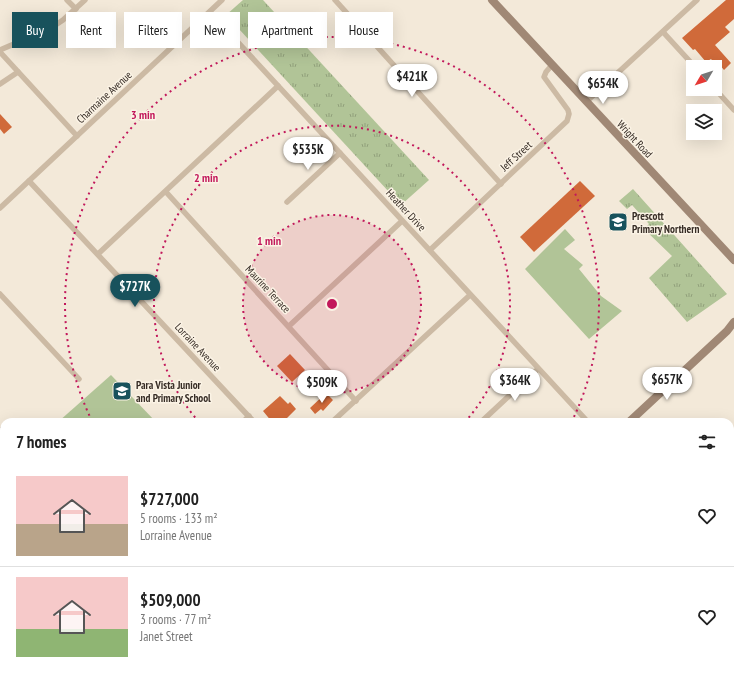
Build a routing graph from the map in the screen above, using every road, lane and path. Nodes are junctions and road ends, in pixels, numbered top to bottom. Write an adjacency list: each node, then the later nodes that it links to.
1 (67, 0): 7 (street)
2 (85, 0): 7 (street)
3 (222, 0): 8 (street, Charmaine Avenue)
4 (335, 0): 24 (street)
5 (492, 0): 14 (main road, Wright Road)
6 (697, 0): 10 (street)
7 (76, 9): 12 (street)
8 (210, 12)
9 (190, 31): 21 (street, Charmaine Avenue)
10 (663, 32): 13 (street); 19 (street)
11 (240, 45): 17 (street, Heather Drive)
12 (0, 51): 15 (street)
13 (689, 60)
14 (552, 65): 19 (main road, Wright Road); 24 (street, Jeff Street)
15 (18, 72): 16 (street); 21 (street)
16 (0, 84)
17 (278, 86): 22 (street, Heather Drive); 25 (street)
18 (721, 96): 20 (street)
19 (586, 102): 31 (main road, Wright Road)
20 (734, 110)
21 (77, 136): 23 (street, Charmaine Avenue)
22 (340, 153): 26 (street); 28 (street, Heather Drive)
23 (29, 181): 27 (street, Charmaine Avenue); 30 (street, Lorraine Avenue)
24 (501, 184): 29 (street, Jeff Street)
25 (166, 192): 30 (street); 35 (street, Maurine Terrace)
26 (287, 202)
27 (0, 208)
28 (402, 221): 29 (street, Heather Drive); 35 (street)
29 (430, 250): 33 (street, Heather Drive)
30 (98, 254): 40 (street, Lorraine Avenue)
31 (733, 261)
32 (0, 294): 38 (street)
33 (470, 295): 37 (street, Heather Drive); 39 (street)
34 (734, 322): 36 (main road)
35 (289, 326): 39 (street, Maurine Terrace)
36 (731, 330): 44 (main road)
37 (538, 369): 42 (street); 43 (street, Heather Drive)
38 (79, 379)
39 (356, 400): 41 (street)
40 (249, 416)
41 (336, 418)
42 (485, 418)
43 (584, 418)
44 (633, 418)

